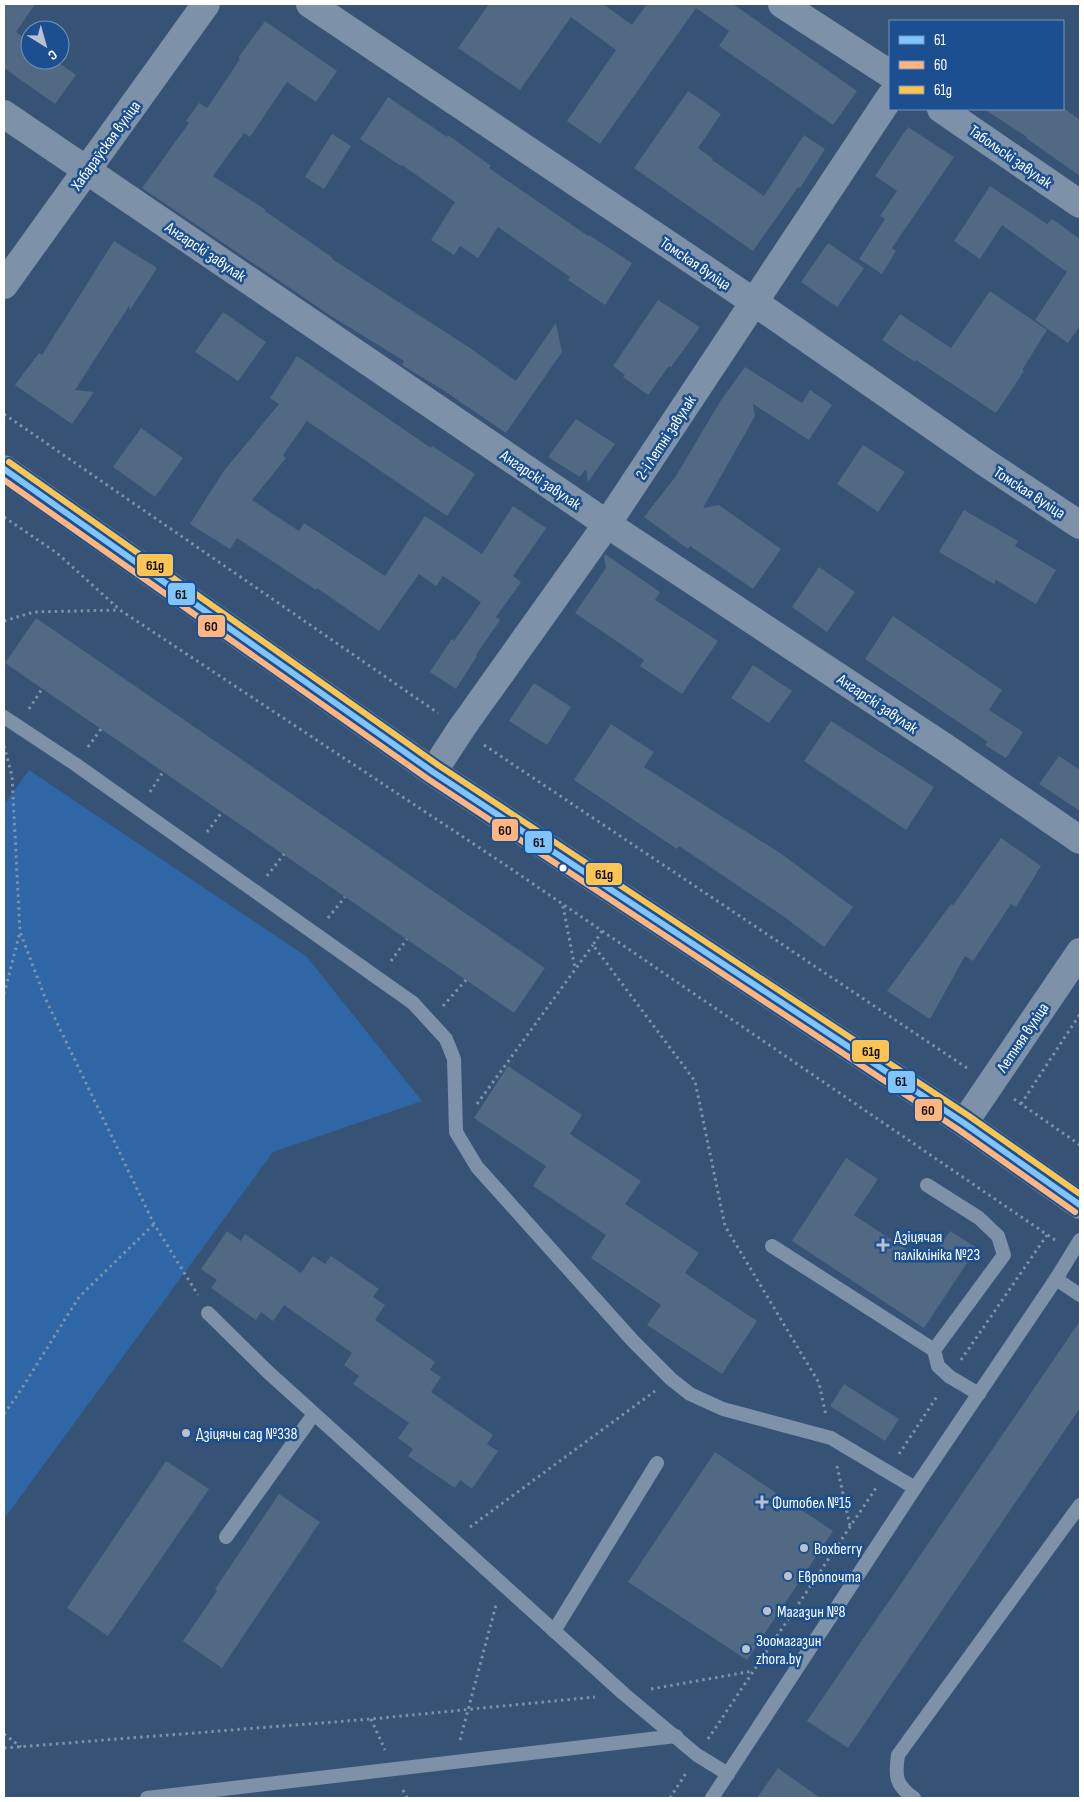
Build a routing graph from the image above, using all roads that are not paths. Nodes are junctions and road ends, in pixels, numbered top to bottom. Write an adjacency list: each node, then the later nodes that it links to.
1 (206, 4): 8 (street, Хабараўская вуліца)
2 (310, 4): 11 (street, Томская вуліца)
3 (782, 4): 4 (street)
4 (889, 73)
5 (889, 99): 11 (street, 2-і Летні завулак)
6 (943, 110): 9 (street, Табольскі завулак)
7 (4, 114): 8 (street, Ангарскі завулак)
8 (87, 171): 10 (street, Хабараўская вуліца); 13 (street, Ангарскі завулак)
9 (1080, 204)
10 (4, 285)
11 (754, 302): 13 (street, 2-і Летні завулак); 14 (street, Томская вуліца)
12 (4, 469): 16 (main road)
13 (607, 524): 16 (street, 2-і Летні завулак); 17 (street, Ангарскі завулак)
14 (1080, 525)
15 (4, 717): 31 (lane)
16 (432, 772): 19 (main road)
17 (1080, 840)
18 (1080, 952): 19 (street, Летняя вуліца)
19 (964, 1123): 21 (main road)
20 (927, 1185): 27 (lane)
21 (1080, 1205)
22 (772, 1246): 27 (lane)
23 (1076, 1246): 24 (lane)
24 (1056, 1279): 25 (lane); 28 (lane)
25 (1080, 1295)
26 (208, 1313): 29 (lane)
27 (934, 1350): 28 (lane)
28 (979, 1394): 31 (lane)
29 (314, 1414): 33 (lane); 34 (lane)
30 (657, 1463): 34 (lane)
31 (915, 1488): 36 (lane)
32 (1080, 1505): 39 (lane)
33 (226, 1537)
34 (554, 1631): 35 (lane)
35 (676, 1736): 36 (lane); 37 (lane)
36 (728, 1774): 38 (lane)
37 (147, 1798)
38 (712, 1798)
39 (914, 1798)

